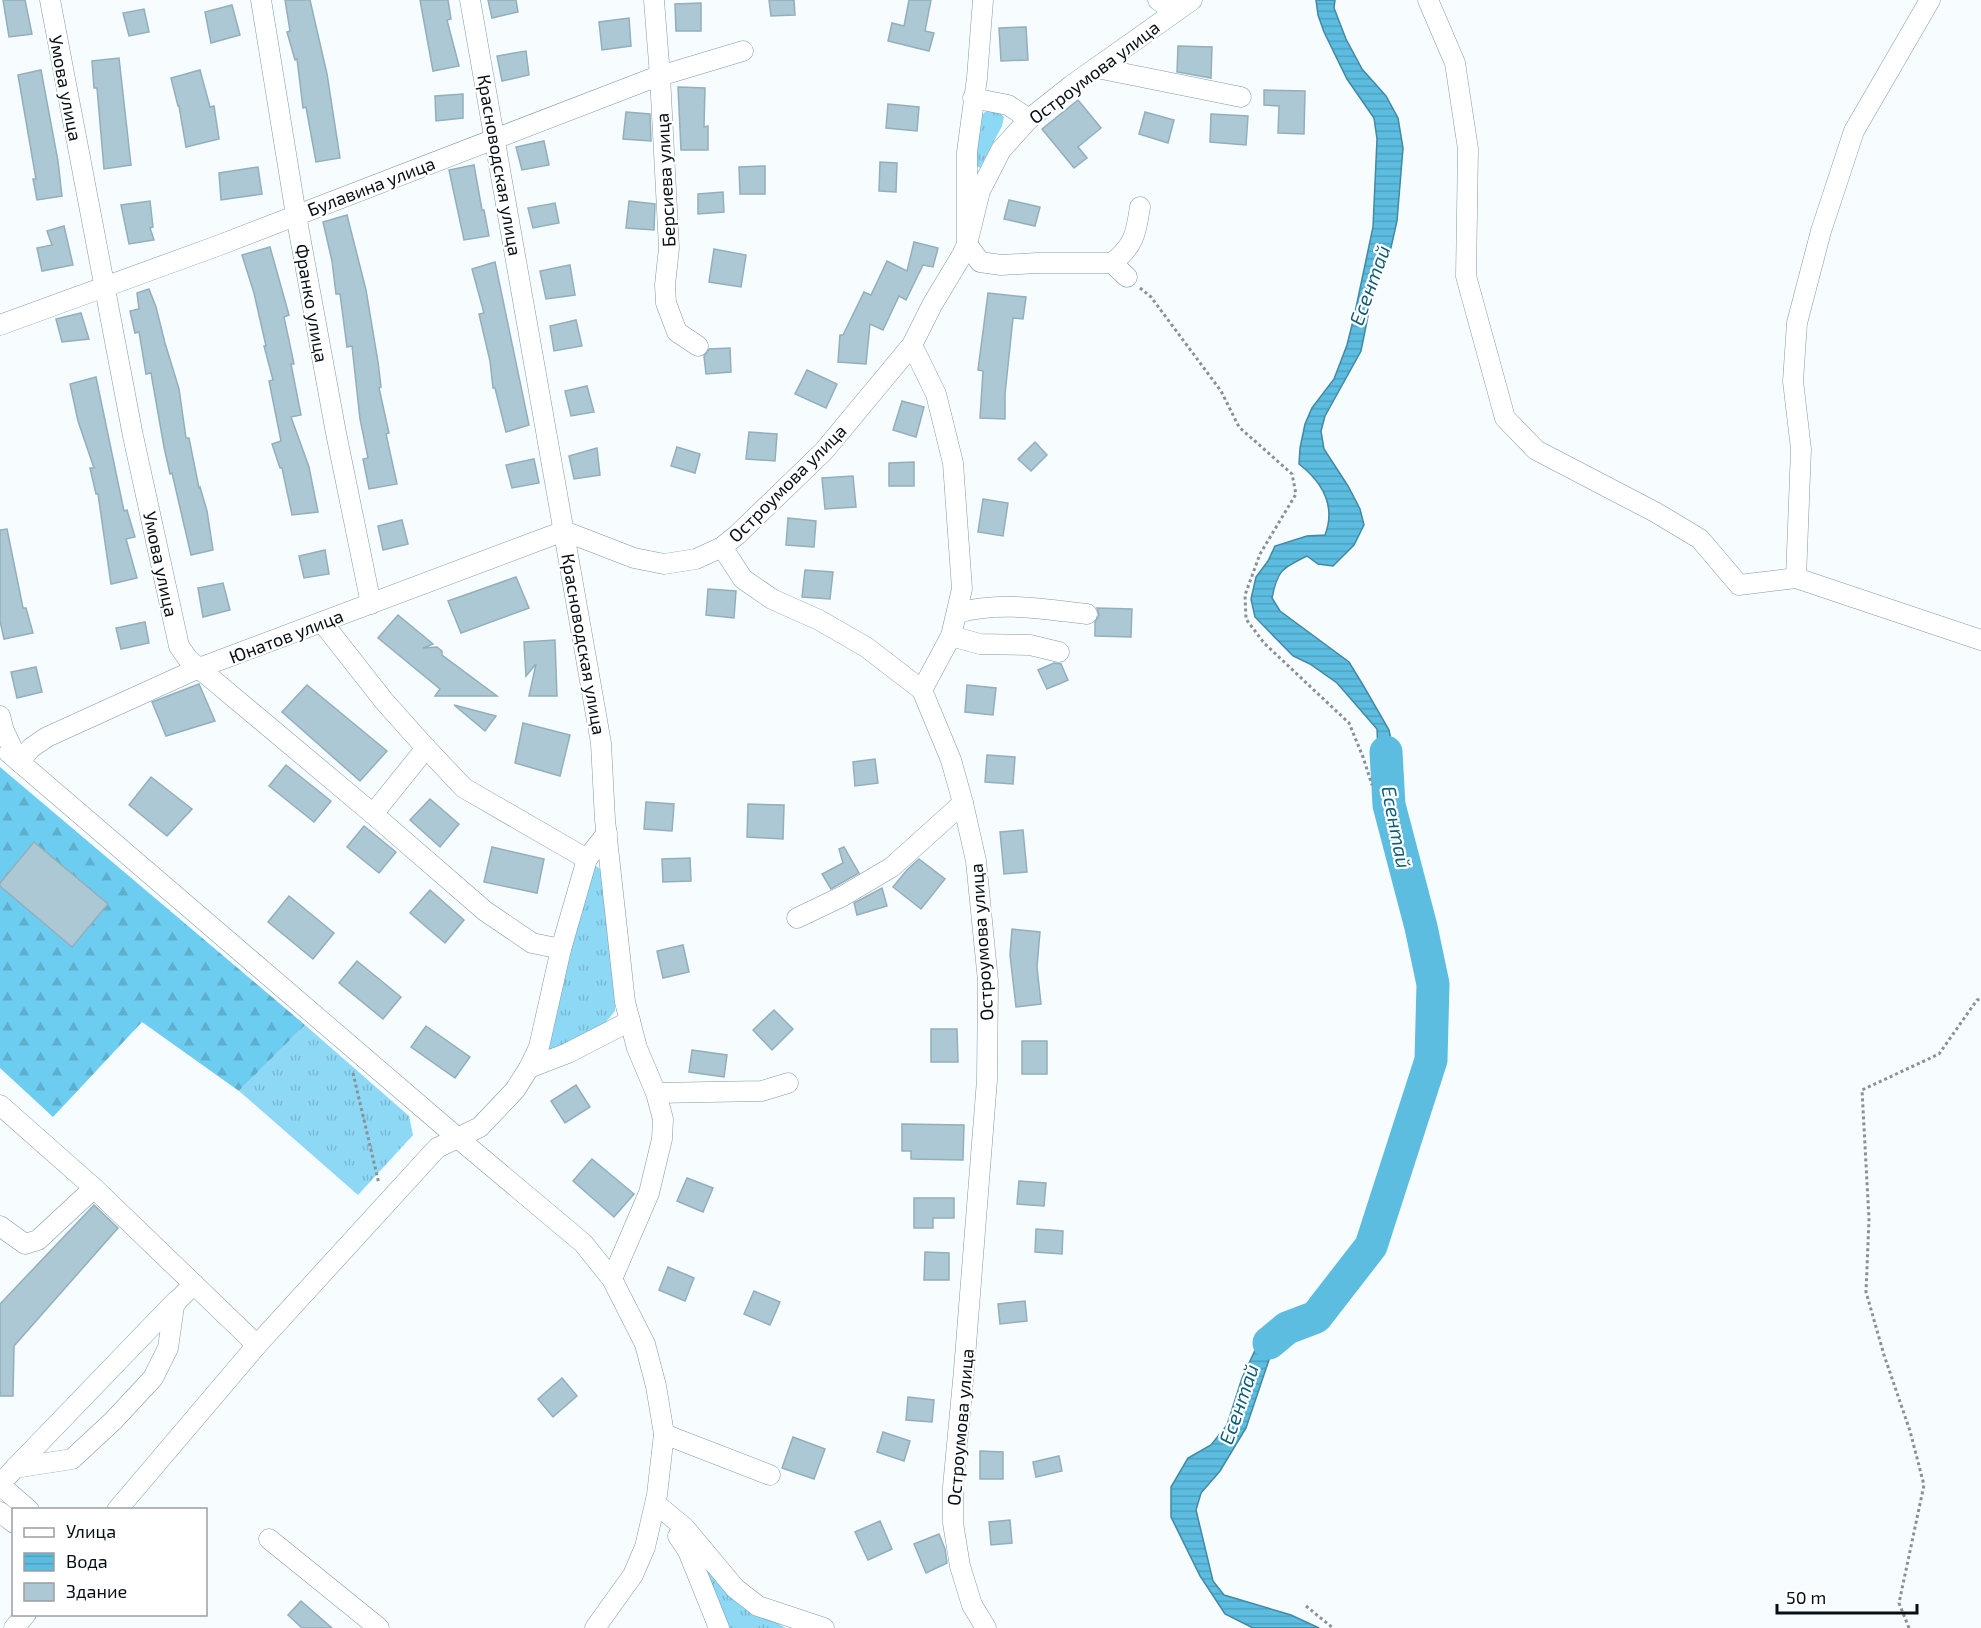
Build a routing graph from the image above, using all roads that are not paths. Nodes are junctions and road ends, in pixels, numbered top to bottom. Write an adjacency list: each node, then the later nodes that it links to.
1 (50, 0): 23 (street, Умова улица)
2 (261, 0): 19 (street, Франко улица)
3 (470, 0): 17 (street, Красноводская улица)
4 (654, 0): 13 (street, Берсиева улица)
5 (983, 0): 15 (street)
6 (1158, 0): 10 (street)
7 (1192, 0): 10 (street, Остроумова улица)
8 (1428, 0): 29 (street)
9 (1930, 0): 29 (street)
10 (1175, 12): 12 (street, Остроумова улица)
11 (743, 51): 13 (street, Булавина улица)
12 (1097, 68): 14 (street); 16 (street, Остроумова улица)
13 (660, 76): 17 (street, Булавина улица); 26 (street, Берсиева улица)
14 (1241, 97)
15 (974, 98): 16 (street); 20 (street)
16 (1029, 119): 20 (street, Остроумова улица)
17 (495, 139): 19 (street, Булавина улица); 27 (street, Красноводская улица)
18 (1140, 207): 21 (street)
19 (296, 215): 23 (street, Булавина улица); 30 (street, Франко улица)
20 (967, 244): 21 (street); 25 (street, Остроумова улица)
21 (1112, 263): 22 (street)
22 (1127, 277)
23 (104, 287): 24 (street, Булавина улица); 37 (street, Умова улица)
24 (0, 325)
25 (912, 345): 28 (street, Остроумова улица); 31 (street)
26 (698, 346)
27 (564, 531): 28 (street, Остроумова улица); 30 (street, Юнатов улица); 45 (street, Красноводская улица)
28 (722, 547): 38 (street)
29 (1796, 578): 35 (street)
30 (371, 604): 33 (street, Юнатов улица)
31 (957, 613): 32 (street); 34 (street)
32 (1087, 614)
33 (322, 622): 37 (street, Юнатов улица); 41 (street)
34 (951, 636): 36 (street); 38 (street)
35 (1981, 640)
36 (1059, 652)
37 (199, 668): 42 (street, Юнатов улица); 44 (street, Умова улица)
38 (922, 690): 43 (street, Остроумова улица)
39 (0, 716): 42 (street)
40 (0, 746): 42 (street)
41 (426, 748): 44 (street); 46 (street)
42 (19, 762): 54 (street)
43 (963, 803): 47 (street); 77 (street, Остроумова улица)
44 (373, 814): 48 (street, Умова улица)
45 (607, 833): 46 (street); 49 (street, Красноводская улица)
46 (587, 859): 48 (street)
47 (797, 918)
48 (561, 949): 50 (street)
49 (630, 1021): 50 (street); 52 (street, Красноводская улица)
50 (529, 1068): 54 (street)
51 (788, 1083): 52 (street)
52 (656, 1093): 57 (street, Красноводская улица)
53 (0, 1105): 55 (street)
54 (459, 1139): 57 (street); 60 (street)
55 (93, 1188): 56 (street); 58 (street)
56 (0, 1226)
57 (612, 1279): 61 (street)
58 (194, 1284): 59 (street); 60 (street)
59 (178, 1299): 62 (street); 62 (street)
60 (257, 1345): 67 (street)
61 (664, 1434): 63 (street); 65 (street)
62 (15, 1468): 64 (street)
63 (770, 1474)
64 (0, 1484): 66 (street)
65 (656, 1504): 69 (street); 73 (street); 74 (street)
66 (28, 1508)
67 (118, 1508)
68 (269, 1539): 72 (street)
69 (758, 1606): 75 (street); 76 (street)
70 (24, 1616): 71 (street)
71 (14, 1628)
72 (379, 1628)
73 (595, 1628)
74 (719, 1628)
75 (792, 1628)
76 (824, 1628)
77 (986, 1628)

